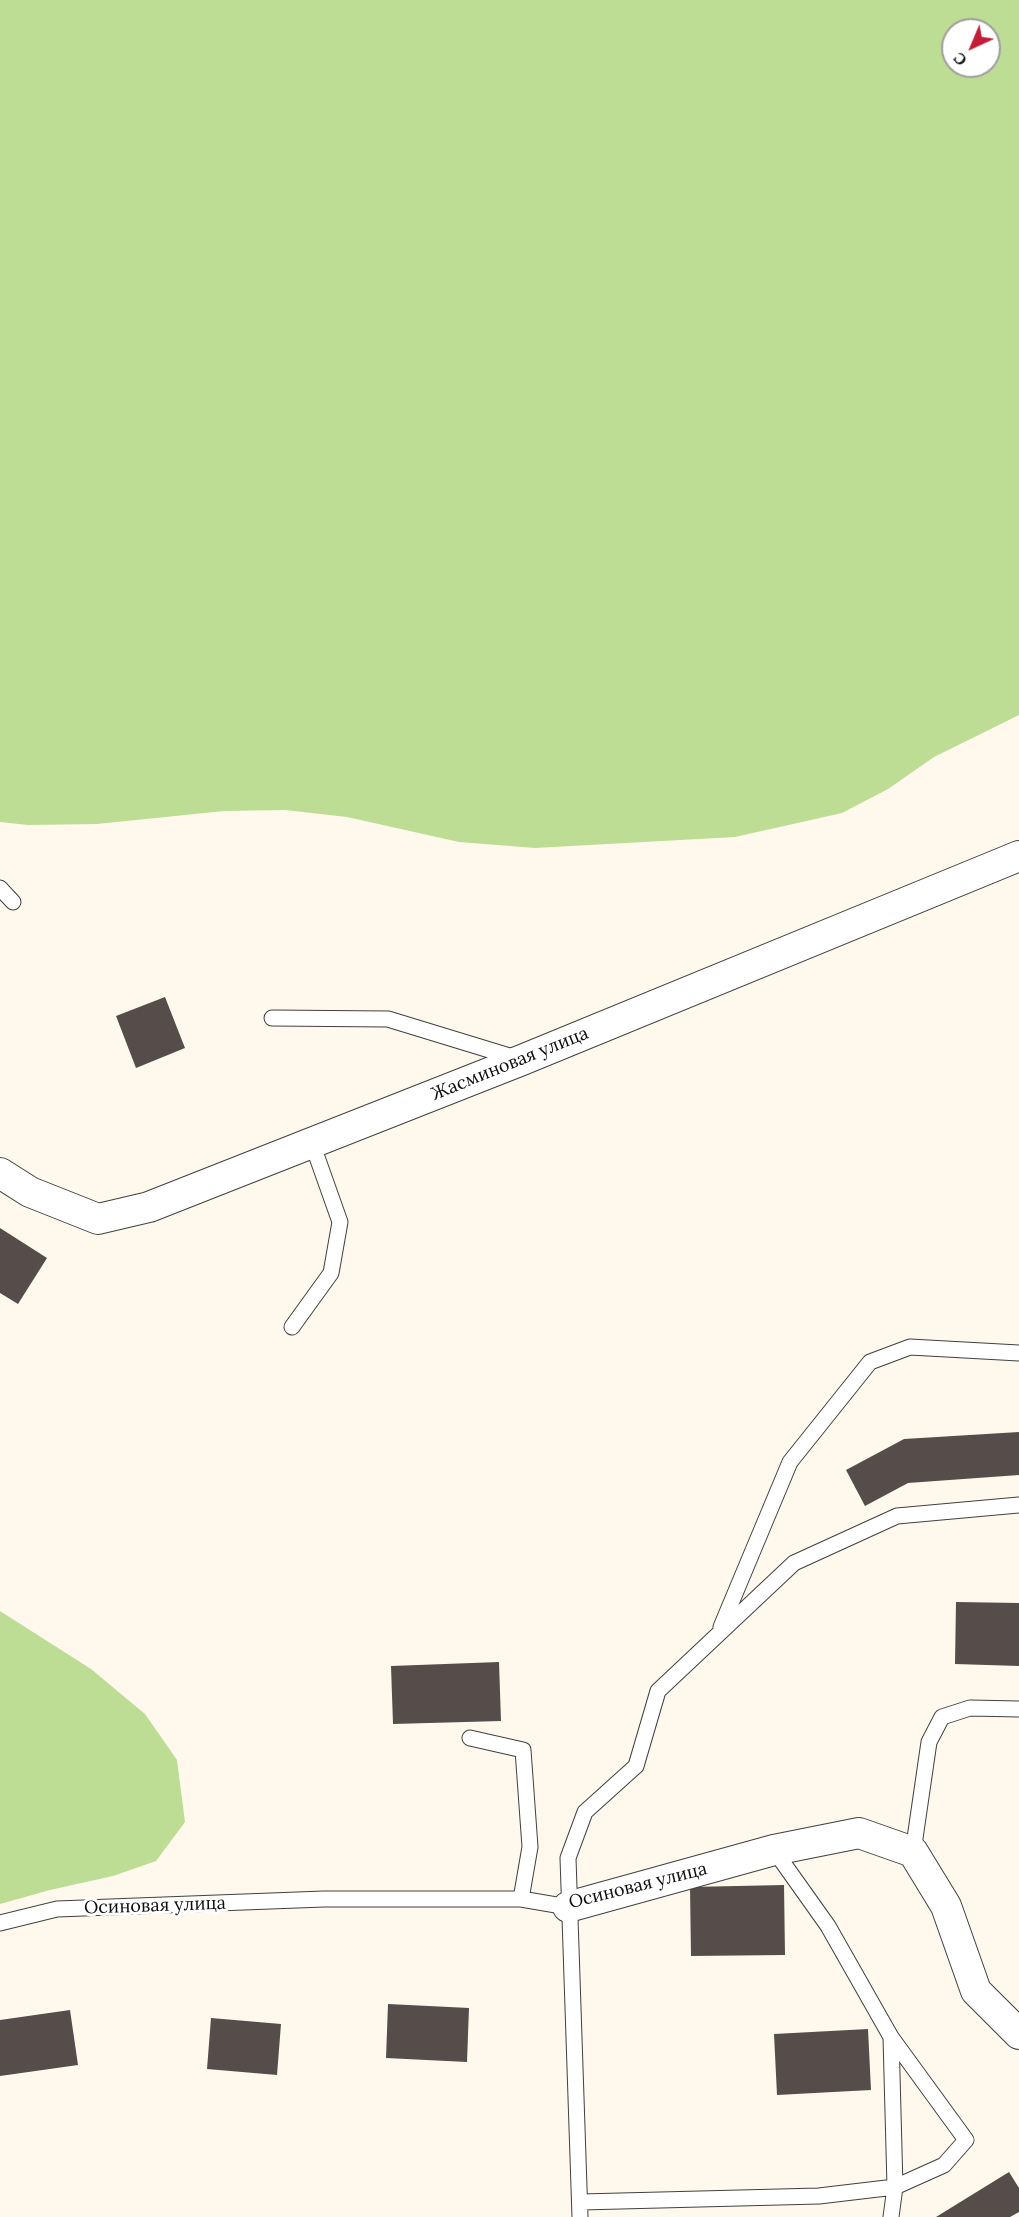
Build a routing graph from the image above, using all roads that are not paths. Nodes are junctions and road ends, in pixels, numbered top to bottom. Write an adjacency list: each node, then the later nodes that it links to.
1 (1019, 856): 5 (street, Жасминовая улица)
2 (0, 888): 3 (lane)
3 (12, 902)
4 (272, 1018): 5 (lane)
5 (522, 1060): 6 (street, Жасминовая улица)
6 (312, 1143): 7 (street, Жасминовая улица); 8 (lane)
7 (0, 1173)
8 (292, 1327)
9 (1019, 1353): 11 (lane)
10 (1019, 1505): 11 (lane)
11 (719, 1633): 17 (lane)
12 (1019, 1709): 15 (lane)
13 (471, 1738): 16 (lane)
14 (774, 1850): 15 (street, Осиновая улица); 17 (street, Осиновая улица); 20 (lane)
15 (913, 1852): 19 (street)
16 (521, 1899): 17 (lane, Осиновая улица); 18 (lane, Осиновая улица)
17 (568, 1907): 22 (lane)
18 (0, 1923)
19 (1019, 2034)
20 (891, 2037): 21 (lane); 21 (lane)
21 (895, 2187): 22 (lane); 23 (lane)
22 (581, 2210)
23 (891, 2217)

